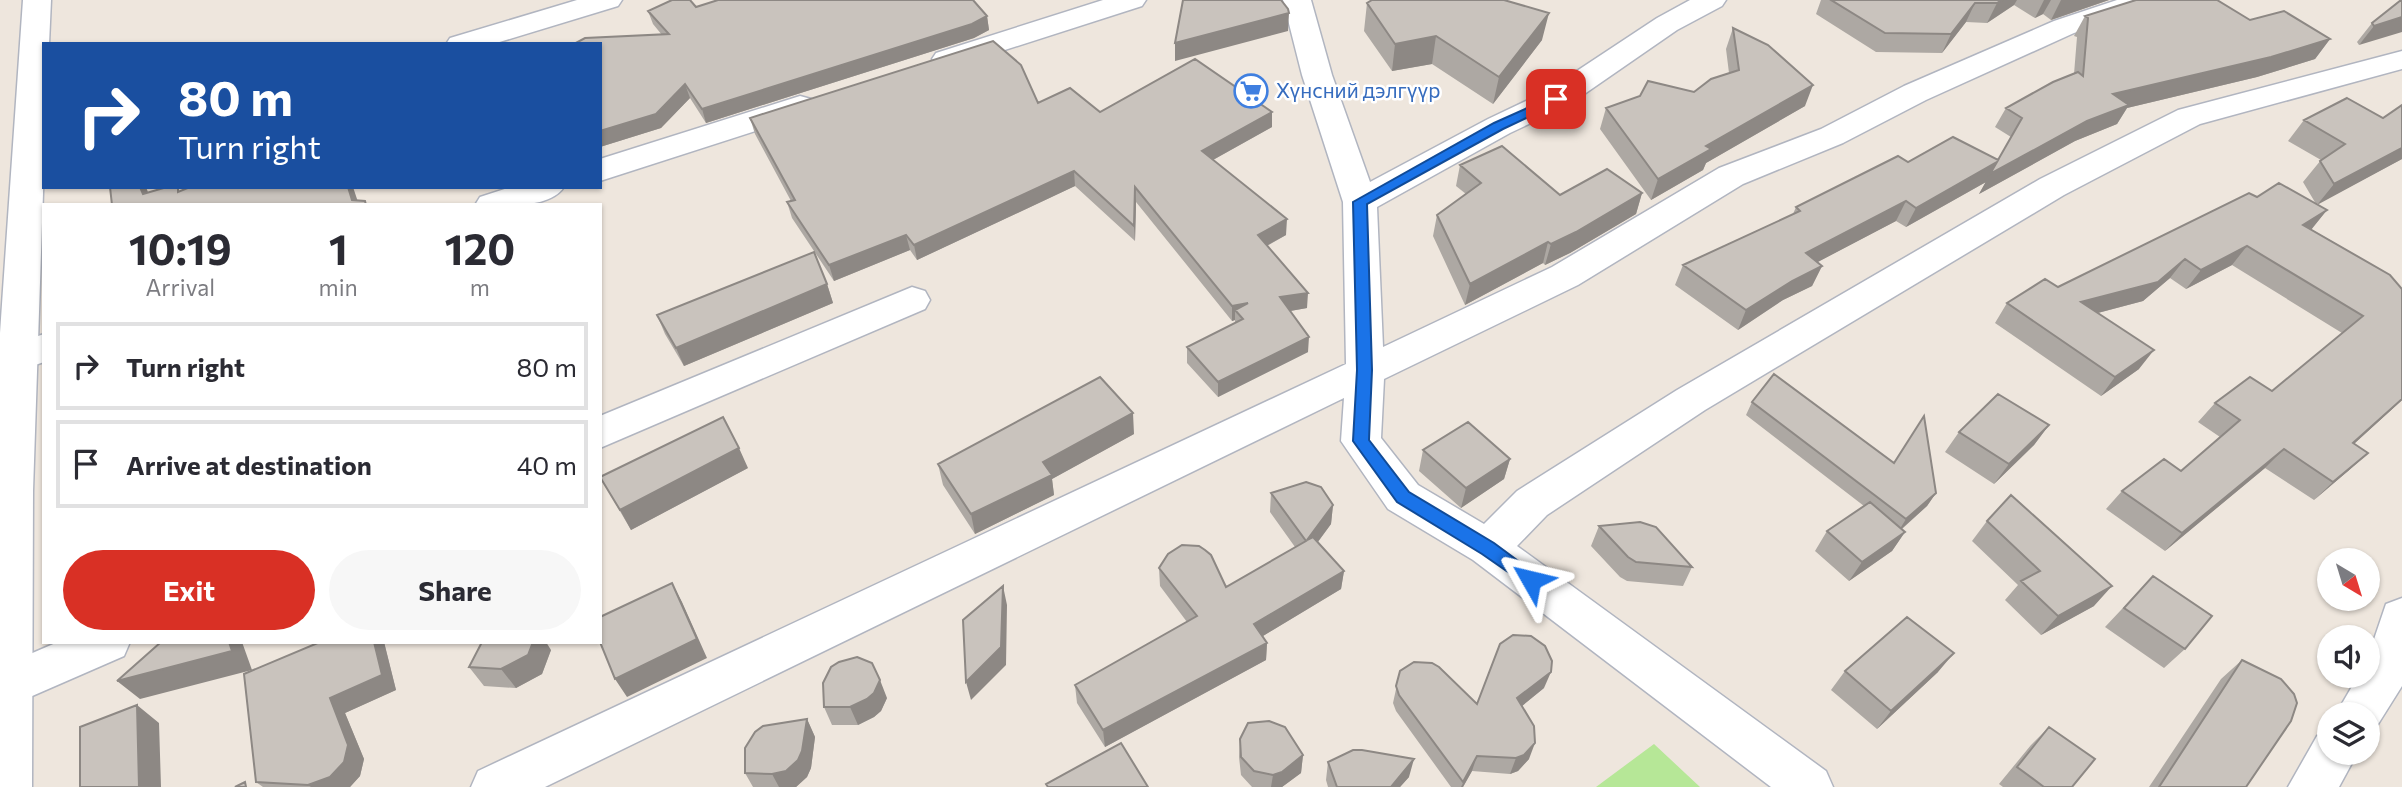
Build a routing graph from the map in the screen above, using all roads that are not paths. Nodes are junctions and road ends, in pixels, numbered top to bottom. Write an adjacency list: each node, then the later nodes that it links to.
1 (37, 0): 12 (street)
2 (608, 0): 7 (street)
3 (1132, 0): 9 (street)
4 (1297, 0): 14 (street)
5 (1712, 0): 14 (street)
6 (2146, 0): 18 (street)
7 (468, 42)
8 (2402, 60): 20 (street)
9 (919, 68)
10 (826, 98): 11 (street)
11 (602, 169)
12 (35, 175): 17 (street)
13 (541, 189): 15 (street)
14 (1360, 202): 18 (street)
15 (498, 203)
16 (912, 300): 19 (street)
17 (20, 356): 23 (street)
18 (1365, 370): 20 (street); 27 (street)
19 (602, 432)
20 (1488, 548): 28 (street)
21 (2402, 617): 24 (street)
22 (103, 644): 23 (street)
23 (7, 685): 26 (street)
24 (2367, 702)
25 (2326, 765): 29 (street)
26 (8, 787)
27 (495, 787)
28 (1809, 787)
29 (2312, 787)

